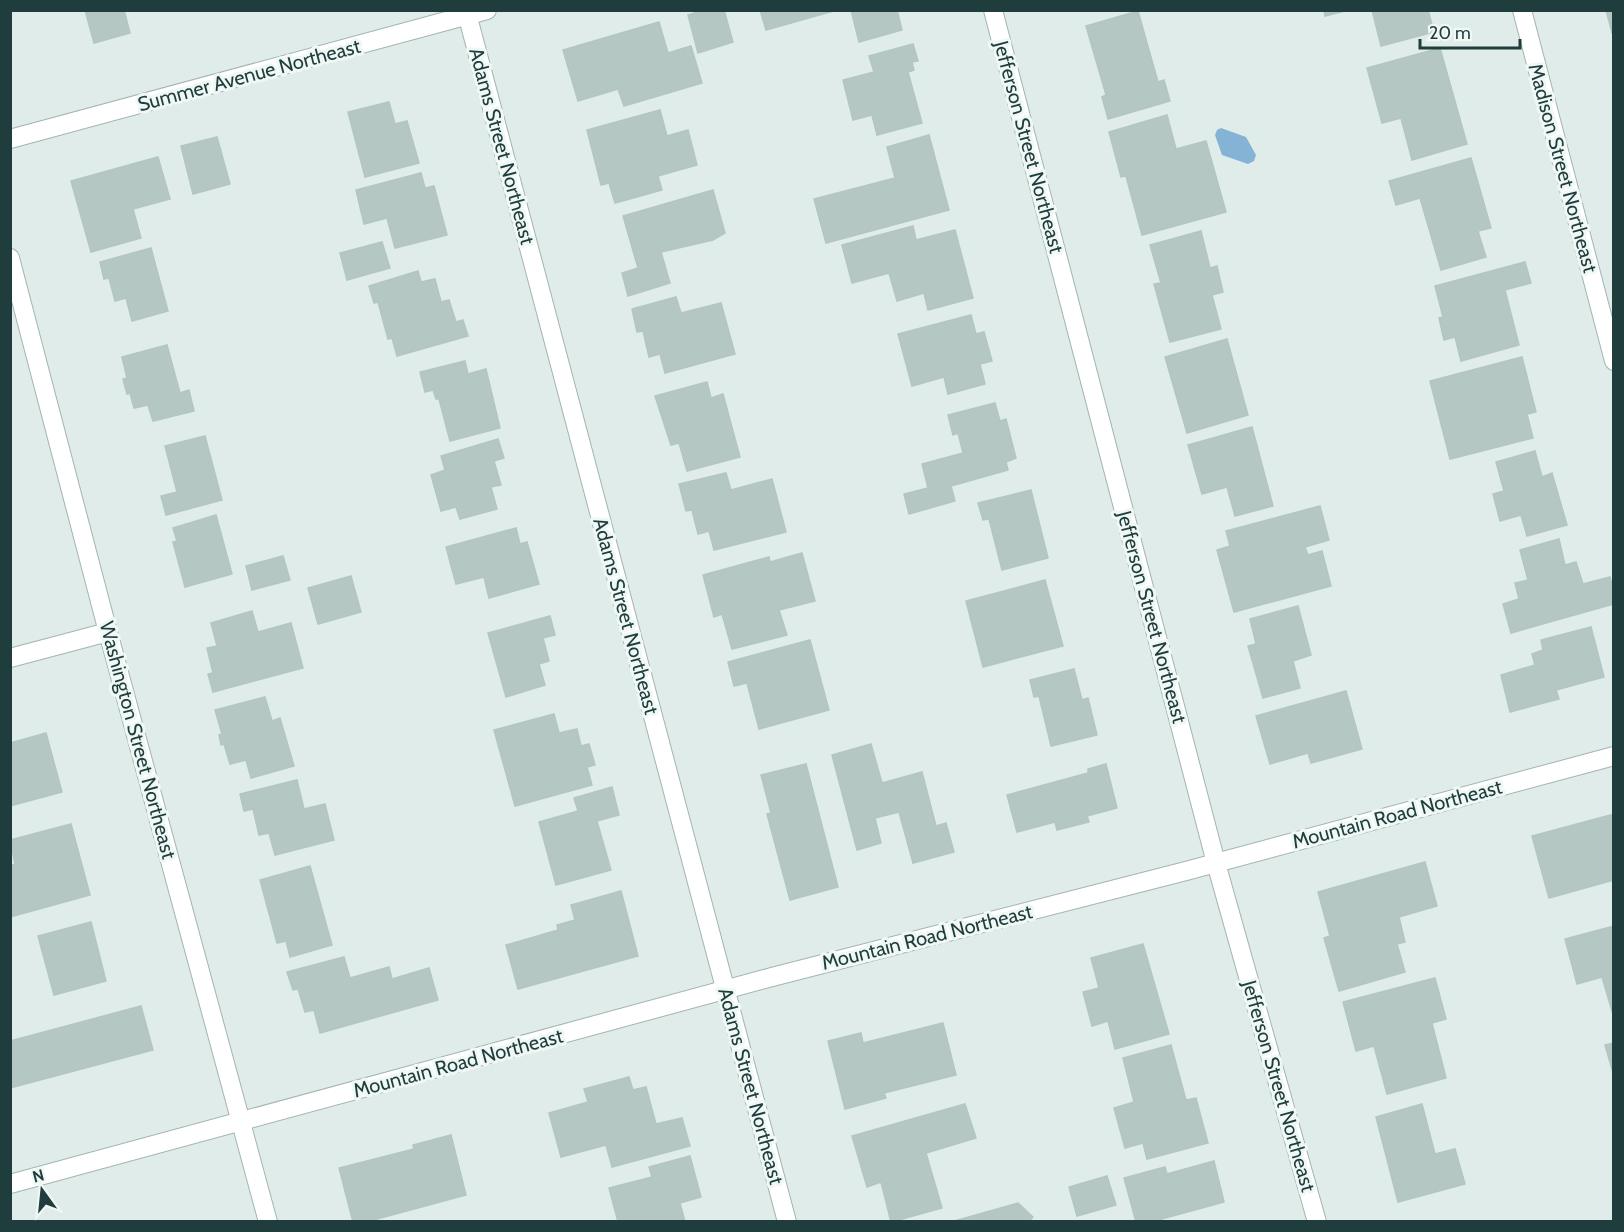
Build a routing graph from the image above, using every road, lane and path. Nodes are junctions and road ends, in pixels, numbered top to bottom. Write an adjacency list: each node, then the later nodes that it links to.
1 (487, 10): 4 (street, Summer Avenue Northeast)
2 (993, 10): 11 (street, Jefferson Street Northeast)
3 (1522, 10): 7 (street, Madison Street Northeast)
4 (466, 13): 5 (street, Summer Avenue Northeast); 12 (street, Adams Street Northeast)
5 (10, 139)
6 (10, 258): 8 (street, Washington Street Northeast)
7 (1614, 361)
8 (108, 632): 9 (street); 13 (street, Washington Street Northeast)
9 (10, 658)
10 (1614, 756): 11 (street, Mountain Road Northeast)
11 (1216, 863): 12 (street, Mountain Road Northeast); 17 (street, Jefferson Street Northeast)
12 (725, 990): 13 (street, Mountain Road Northeast); 16 (street, Adams Street Northeast)
13 (242, 1122): 14 (street, Mountain Road Northeast); 15 (street, Washington Street Northeast)
14 (10, 1184)
15 (268, 1221)
16 (787, 1221)
17 (1317, 1221)

